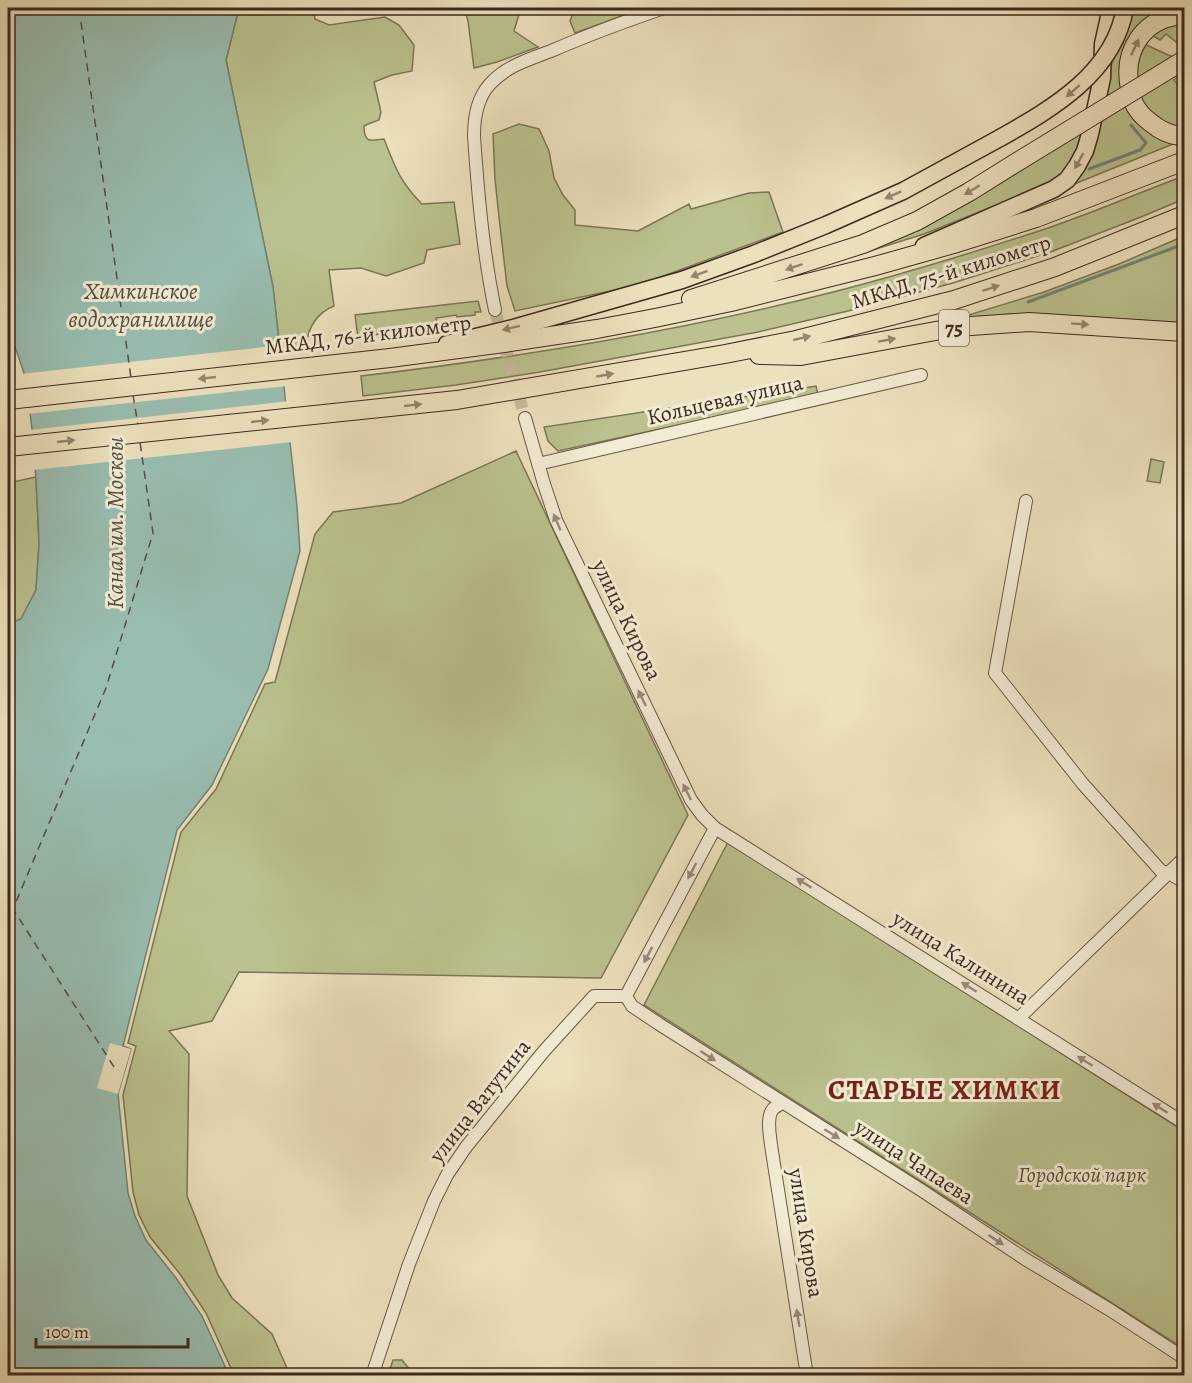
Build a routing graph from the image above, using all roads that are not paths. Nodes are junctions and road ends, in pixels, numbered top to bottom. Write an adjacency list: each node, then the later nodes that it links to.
1 (664, 8): 11 (street)
2 (1111, 8): 9 (main road, one-way to 9)
3 (1125, 8): 15 (main road, one-way to 15, bridge)
4 (1185, 15): 6 (highway, one-way to 4)
5 (1185, 60): 12 (highway, one-way to 12, bridge)
6 (1185, 136)
7 (1185, 160): 9 (highway, МКАД, 75-й километр)
8 (1185, 215): 14 (highway, МКАД, 75-й километр, one-way to 8)
9 (875, 266): 10 (highway, МКАД, 75-й километр)
10 (731, 302): 12 (highway, МКАД, 76-й километр)
11 (495, 310)
12 (597, 329): 15 (highway, МКАД, 76-й километр)
13 (1185, 332): 14 (highway, 75, one-way to 13)
14 (724, 354): 19 (highway, one-way to 14)
15 (390, 358): 17 (highway, МКАД, 76-й километр, one-way to 17)
16 (921, 375): 20 (street, Кольцевая улица)
17 (8, 400)
18 (525, 418): 20 (street, улица Кирова)
19 (8, 447)
20 (538, 464): 22 (street, улица Кирова, one-way to 20)
21 (1026, 501): 24 (street)
22 (715, 828): 26 (street, one-way to 26); 27 (street, улица Калинина, one-way to 22)
23 (1185, 858): 24 (street)
24 (1169, 873): 25 (street); 27 (street)
25 (1185, 882)
26 (626, 996): 28 (street, улица Чапаева, one-way to 28); 31 (street, улица Ватутина)
27 (1018, 1019): 29 (street, улица Калинина, one-way to 27)
28 (782, 1103): 30 (street, улица Чапаева, one-way to 30); 32 (street, улица Кирова, one-way to 28)
29 (1185, 1123)
30 (1185, 1358)
31 (372, 1376)
32 (807, 1376)

